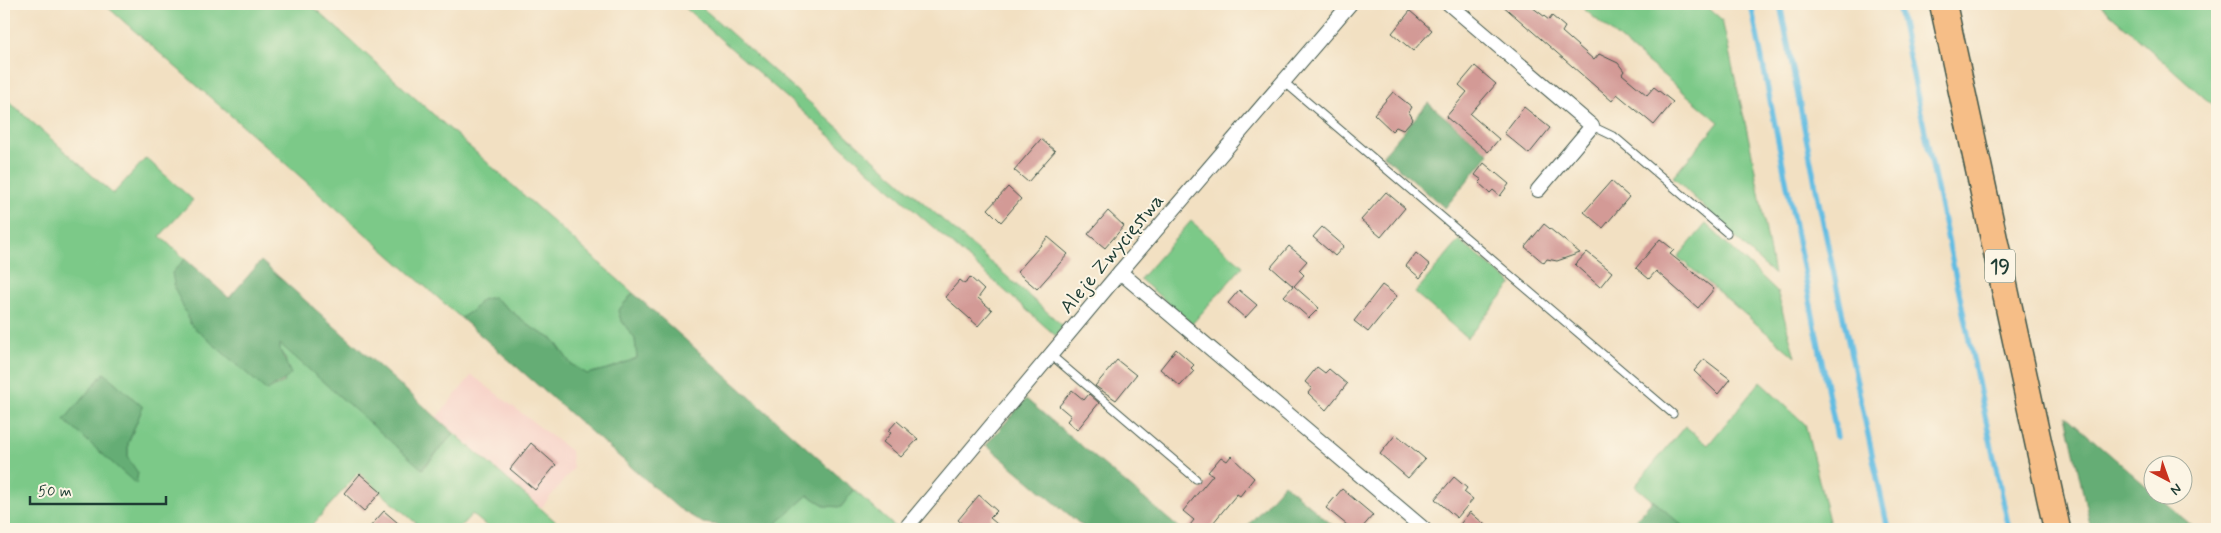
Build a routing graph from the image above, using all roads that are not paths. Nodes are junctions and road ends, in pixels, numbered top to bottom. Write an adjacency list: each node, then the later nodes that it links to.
1 (1350, 4): 4 (street, Aleje Zwycięstwa)
2 (1449, 4): 5 (street)
3 (1943, 4): 14 (highway, 19)
4 (1283, 82): 8 (street, Aleje Zwycięstwa); 10 (lane)
5 (1592, 126): 6 (street); 7 (lane)
6 (1538, 190)
7 (1727, 233)
8 (1120, 272): 9 (street, Aleje Zwycięstwa); 13 (street)
9 (1051, 355): 11 (lane); 12 (street, Aleje Zwycięstwa)
10 (1674, 414)
11 (1196, 479)
12 (905, 529)
13 (1424, 529)
14 (2057, 529)

